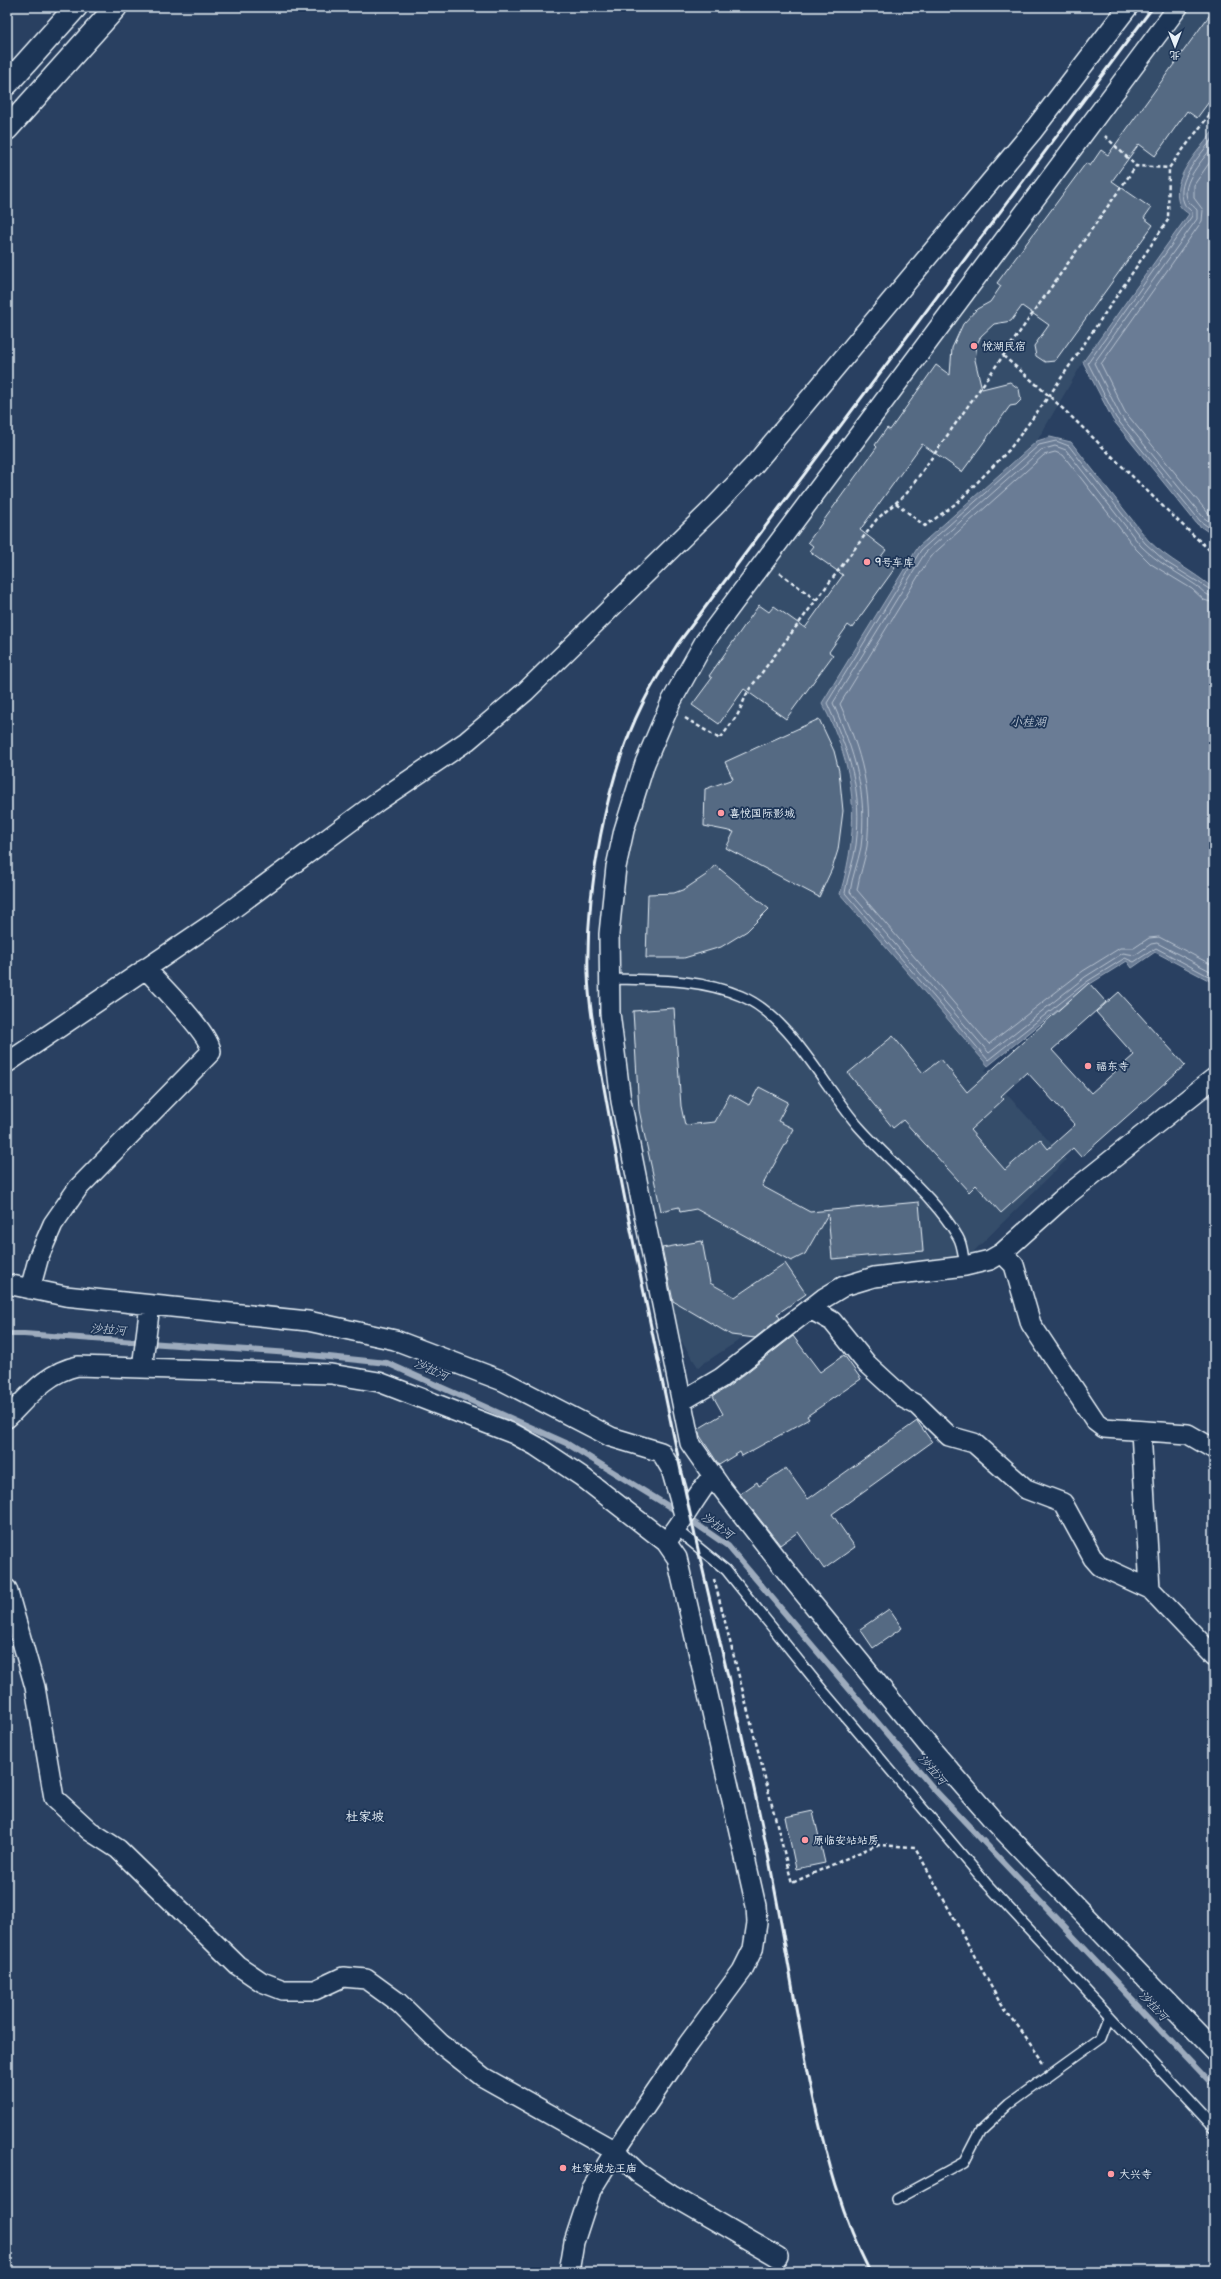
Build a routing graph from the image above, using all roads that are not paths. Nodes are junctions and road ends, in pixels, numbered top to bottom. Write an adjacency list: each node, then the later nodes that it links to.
1 (76, 7): 5 (main road)
2 (116, 7): 6 (main road)
3 (1128, 7): 7 (street)
4 (1178, 7): 8 (street)
5 (7, 84)
6 (7, 129)
7 (145, 968): 9 (street); 14 (street)
8 (610, 979): 12 (lane); 18 (street)
9 (7, 1063)
10 (1214, 1078): 11 (street)
11 (1002, 1253): 12 (street); 20 (street)
12 (965, 1266): 15 (street)
13 (7, 1284): 14 (street)
14 (30, 1289): 16 (street)
15 (810, 1309): 18 (street); 25 (street)
16 (149, 1310): 17 (street); 23 (street)
17 (143, 1364): 19 (street); 23 (street)
18 (682, 1401): 22 (street)
19 (7, 1418)
20 (1141, 1431): 21 (street); 25 (street)
21 (1214, 1449)
22 (713, 1475): 23 (street); 28 (street)
23 (676, 1529): 27 (lane); 30 (street)
24 (7, 1589): 30 (street)
25 (1150, 1589): 26 (street)
26 (1214, 1656)
27 (1110, 2016): 29 (lane); 31 (lane)
28 (1214, 2050)
29 (1214, 2128)
30 (615, 2151): 32 (street); 33 (street)
31 (896, 2199)
32 (778, 2257)
33 (569, 2272)

